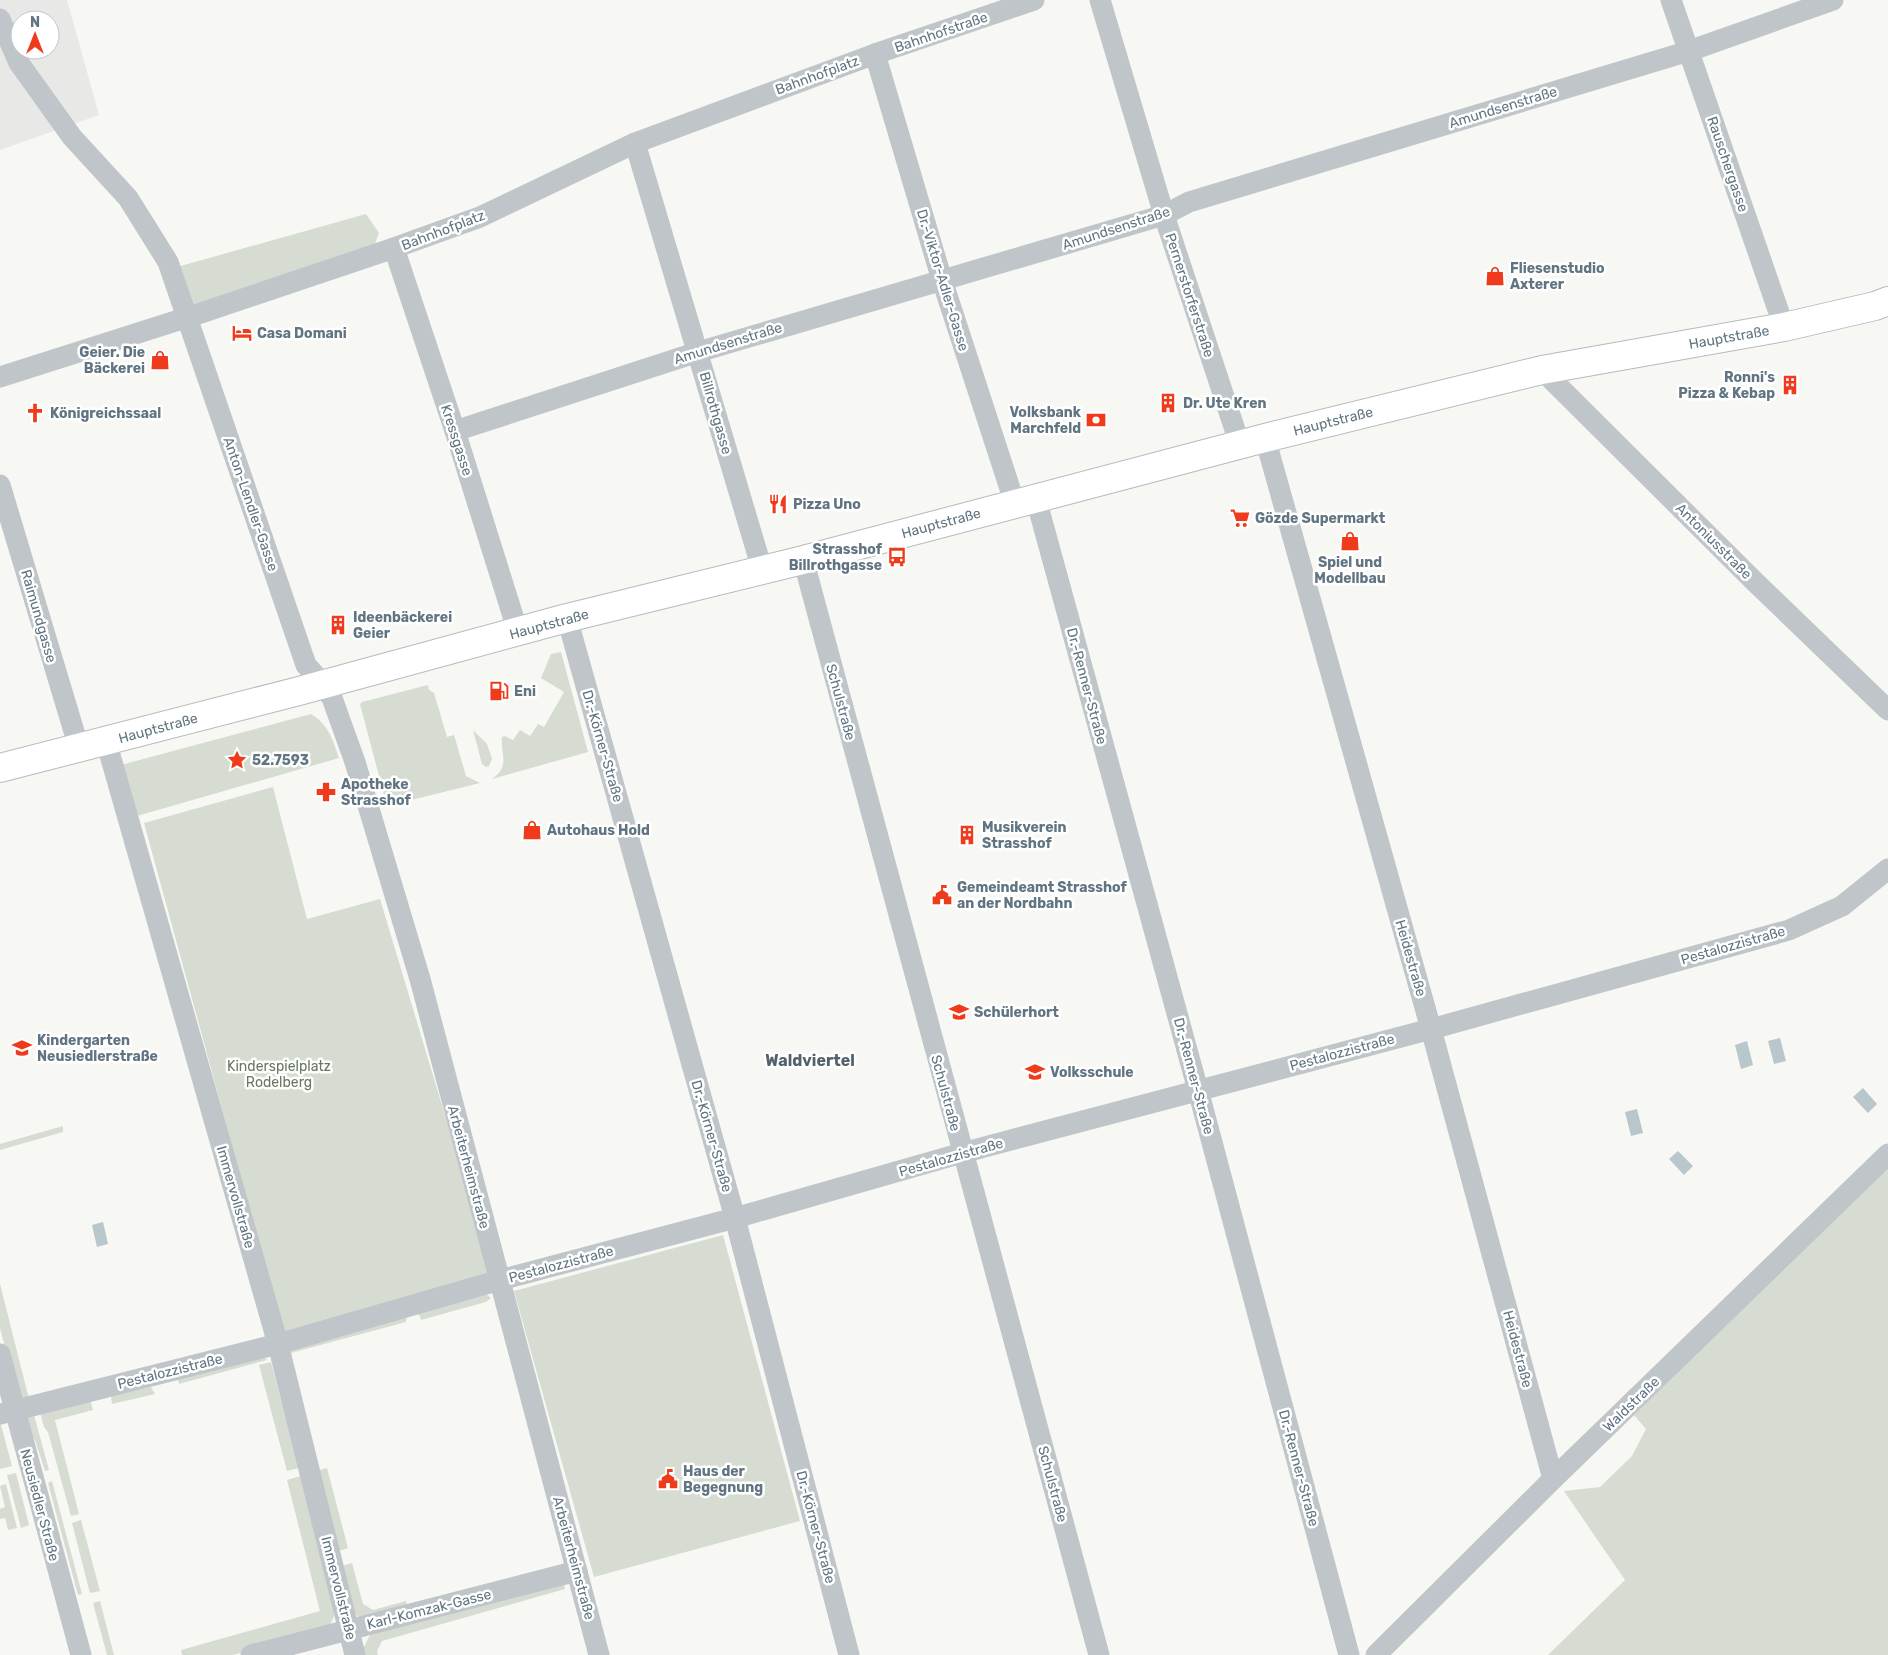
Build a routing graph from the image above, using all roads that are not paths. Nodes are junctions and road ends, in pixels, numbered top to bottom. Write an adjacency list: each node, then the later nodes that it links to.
1 (1034, 0): 7 (street, Bahnhofstraße)
2 (1100, 0): 9 (street, Pernerstorferstraße)
3 (1671, 0): 6 (street, Rauschergasse)
4 (1833, 0): 6 (street, Amundsenstraße)
5 (0, 19): 13 (street, Anton-Lendler-Gasse)
6 (1689, 51): 9 (street, Amundsenstraße); 14 (street, Rauschergasse)
7 (875, 54): 8 (street, Bahnhofplatz); 11 (street, Dr.-Viktor-Adler-Gasse)
8 (635, 143): 10 (street, Bahnhofplatz); 15 (street, Billrothgasse)
9 (1164, 215): 11 (street, Amundsenstraße); 19 (street, Pernerstorferstraße)
10 (394, 248): 13 (street, Bahnhofplatz); 18 (street, Kressgasse)
11 (942, 280): 15 (street, Amundsenstraße); 21 (street, Dr.-Viktor-Adler-Gasse)
12 (1888, 301): 14 (main road, Hauptstraße)
13 (187, 318): 17 (street, Bahnhofplatz); 26 (street, Anton-Lendler-Gasse)
14 (1784, 327): 16 (main road, Hauptstraße)
15 (698, 352): 18 (street, Amundsenstraße); 23 (street, Billrothgasse)
16 (1542, 370): 19 (main road, Hauptstraße); 27 (street, Antoniusstraße)
17 (0, 377)
18 (455, 431): 25 (street, Kressgasse)
19 (1252, 442): 21 (main road, Hauptstraße); 32 (street, Heidestraße)
20 (0, 485): 29 (street, Raimundgasse)
21 (1026, 501): 22 (main road, Hauptstraße); 33 (street, Dr.-Renner-Straße)
22 (803, 560): 23 (main road, Hauptstraße); 34 (street, Schulstraße)
23 (762, 569): 24 (main road, Hauptstraße)
24 (567, 618): 25 (main road, Hauptstraße); 36 (street, Dr.-Körner-Straße)
25 (518, 632): 26 (main road, Hauptstraße)
26 (323, 684): 28 (main road, Hauptstraße); 37 (street, Arbeiterheimstraße)
27 (1888, 710)
28 (106, 741): 29 (main road, Hauptstraße); 38 (street, Immervollstraße)
29 (79, 748): 30 (main road, Hauptstraße)
30 (0, 768)
31 (1888, 869): 32 (street, Pestalozzistraße)
32 (1431, 1029): 33 (street, Pestalozzistraße); 41 (street, Heidestraße)
33 (1198, 1090): 34 (street, Pestalozzistraße); 50 (street, Dr.-Renner-Straße)
34 (962, 1153): 36 (street, Pestalozzistraße); 49 (street, Schulstraße)
35 (1888, 1154): 41 (street, Waldstraße)
36 (735, 1218): 37 (street, Pestalozzistraße); 48 (street, Dr.-Körner-Straße)
37 (500, 1280): 38 (street, Pestalozzistraße); 42 (street, Arbeiterheimstraße)
38 (278, 1344): 40 (street, Pestalozzistraße); 43 (street, Immervollstraße)
39 (0, 1354): 40 (street, Neusiedler Straße)
40 (8, 1412): 44 (street, Neusiedler Straße)
41 (1553, 1479): 51 (street, Waldstraße)
42 (577, 1572): 43 (street, Karl-Komzak-Gasse); 47 (street, Arbeiterheimstraße)
43 (349, 1629): 45 (street, Karl-Komzak-Gasse); 46 (street, Immervollstraße)
44 (81, 1655)
45 (252, 1655)
46 (355, 1655)
47 (600, 1655)
48 (849, 1655)
49 (1099, 1655)
50 (1349, 1655)
51 (1376, 1655)

